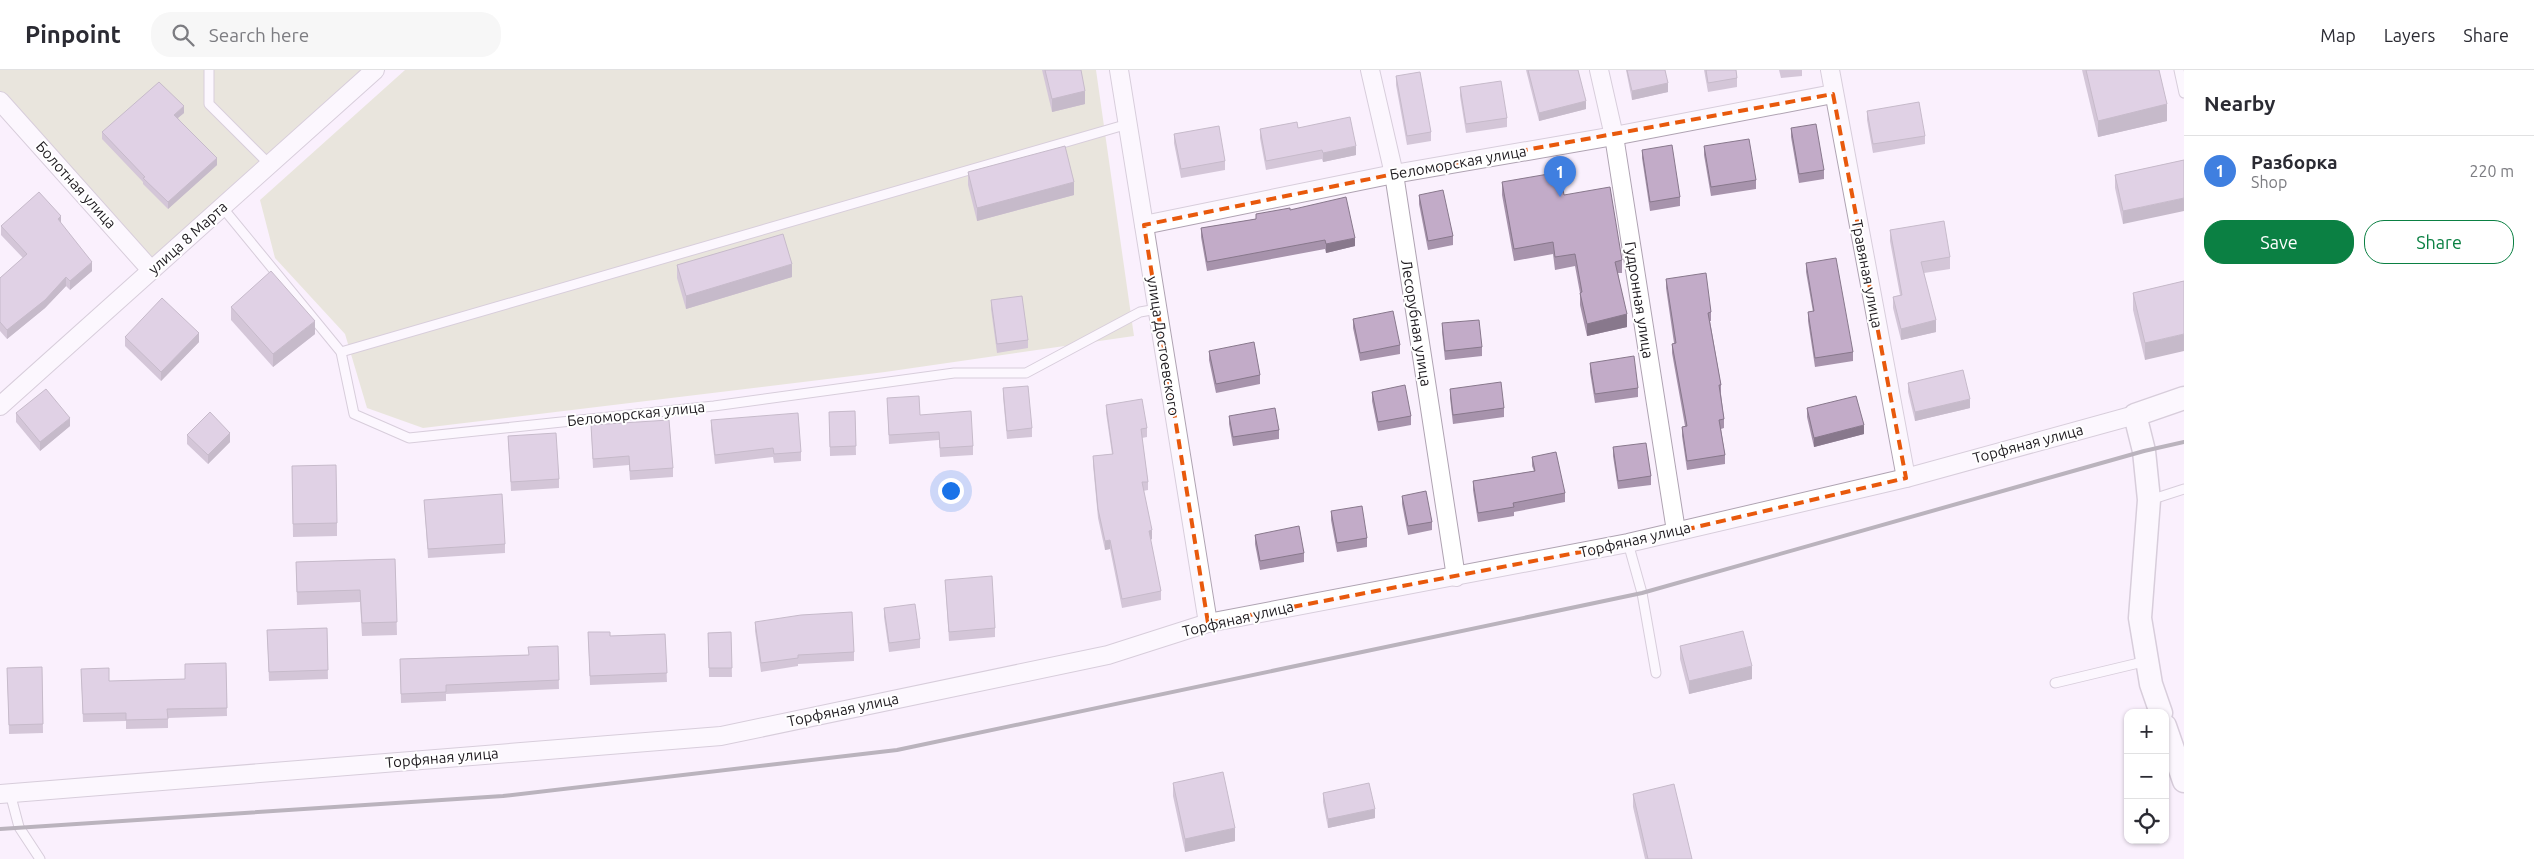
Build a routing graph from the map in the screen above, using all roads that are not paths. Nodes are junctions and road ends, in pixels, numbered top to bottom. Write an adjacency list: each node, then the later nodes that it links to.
1 (208, 70): 13 (lane)
2 (375, 70): 13 (street, улица 8 Марта)
3 (1119, 70): 11 (street, улица Достоевского)
4 (1370, 70): 14 (street, Лесорубная улица)
5 (1599, 70): 12 (street, Гудронная улица)
6 (1830, 70): 9 (street, Травяная улица)
7 (2179, 70): 8 (lane)
8 (2184, 93)
9 (1833, 94): 12 (street, Беломорская улица); 23 (street, Травяная улица)
10 (0, 101): 17 (street, Болотная улица)
11 (1128, 124): 16 (street, улица Достоевского); 19 (lane)
12 (1614, 136): 14 (street, Беломорская улица); 26 (street, Гудронная улица)
13 (270, 165): 15 (street, улица 8 Марта)
14 (1394, 174): 16 (street, Беломорская улица); 28 (street, Лесорубная улица)
15 (222, 207): 17 (street, улица 8 Марта); 19 (lane, Беломорская улица)
16 (1144, 225): 18 (street, улица Достоевского)
17 (151, 270): 21 (street, улица 8 Марта)
18 (1157, 309): 19 (lane, Беломорская улица); 29 (street, улица Достоевского)
19 (342, 352)
20 (2184, 398): 22 (street)
21 (0, 406)
22 (2136, 415): 23 (street, Торфяная улица); 25 (street)
23 (1906, 478): 26 (street, Торфяная улица)
24 (2184, 489): 25 (lane)
25 (2149, 500): 30 (street)
26 (1676, 531): 27 (street, Торфяная улица)
27 (1628, 543): 28 (street, Торфяная улица); 31 (lane)
28 (1456, 577): 29 (street, Торфяная улица)
29 (1208, 623): 36 (street, Торфяная улица)
30 (2148, 661): 32 (lane); 33 (street)
31 (1656, 673)
32 (2055, 683)
33 (2160, 709)
34 (2169, 738): 35 (street)
35 (2184, 781)
36 (5, 794): 37 (lane)
37 (40, 859)

